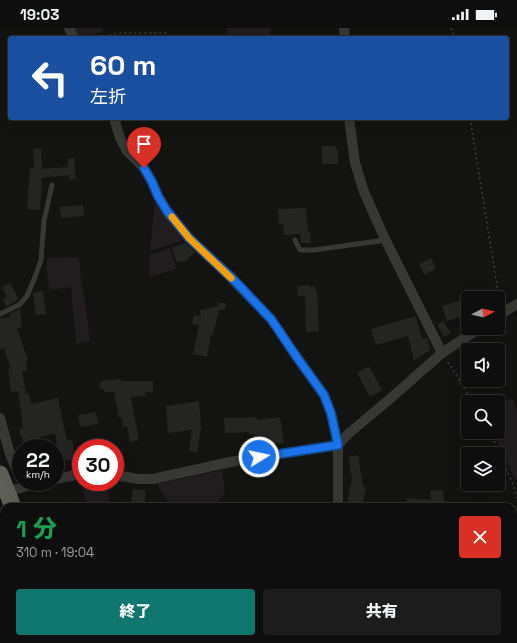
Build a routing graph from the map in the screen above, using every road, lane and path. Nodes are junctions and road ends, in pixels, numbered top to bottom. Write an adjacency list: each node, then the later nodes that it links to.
1 (169, 33): 2 (path)
2 (107, 36)
3 (115, 120): 18 (street)
4 (349, 120): 7 (street)
5 (470, 120): 9 (path)
6 (52, 185): 12 (lane)
7 (385, 239): 8 (lane); 14 (street)
8 (295, 240)
9 (496, 291)
10 (517, 304): 11 (street)
11 (505, 312)
12 (0, 314)
13 (469, 335): 14 (street)
14 (442, 353): 15 (path); 18 (street)
15 (469, 395)
16 (0, 418): 19 (street)
17 (493, 439): 24 (path)
18 (338, 445): 21 (street); 25 (street)
19 (12, 457)
20 (0, 474): 23 (highway)
21 (124, 477)
22 (18, 491): 23 (street)
23 (7, 498)
24 (517, 498)
25 (338, 503)

